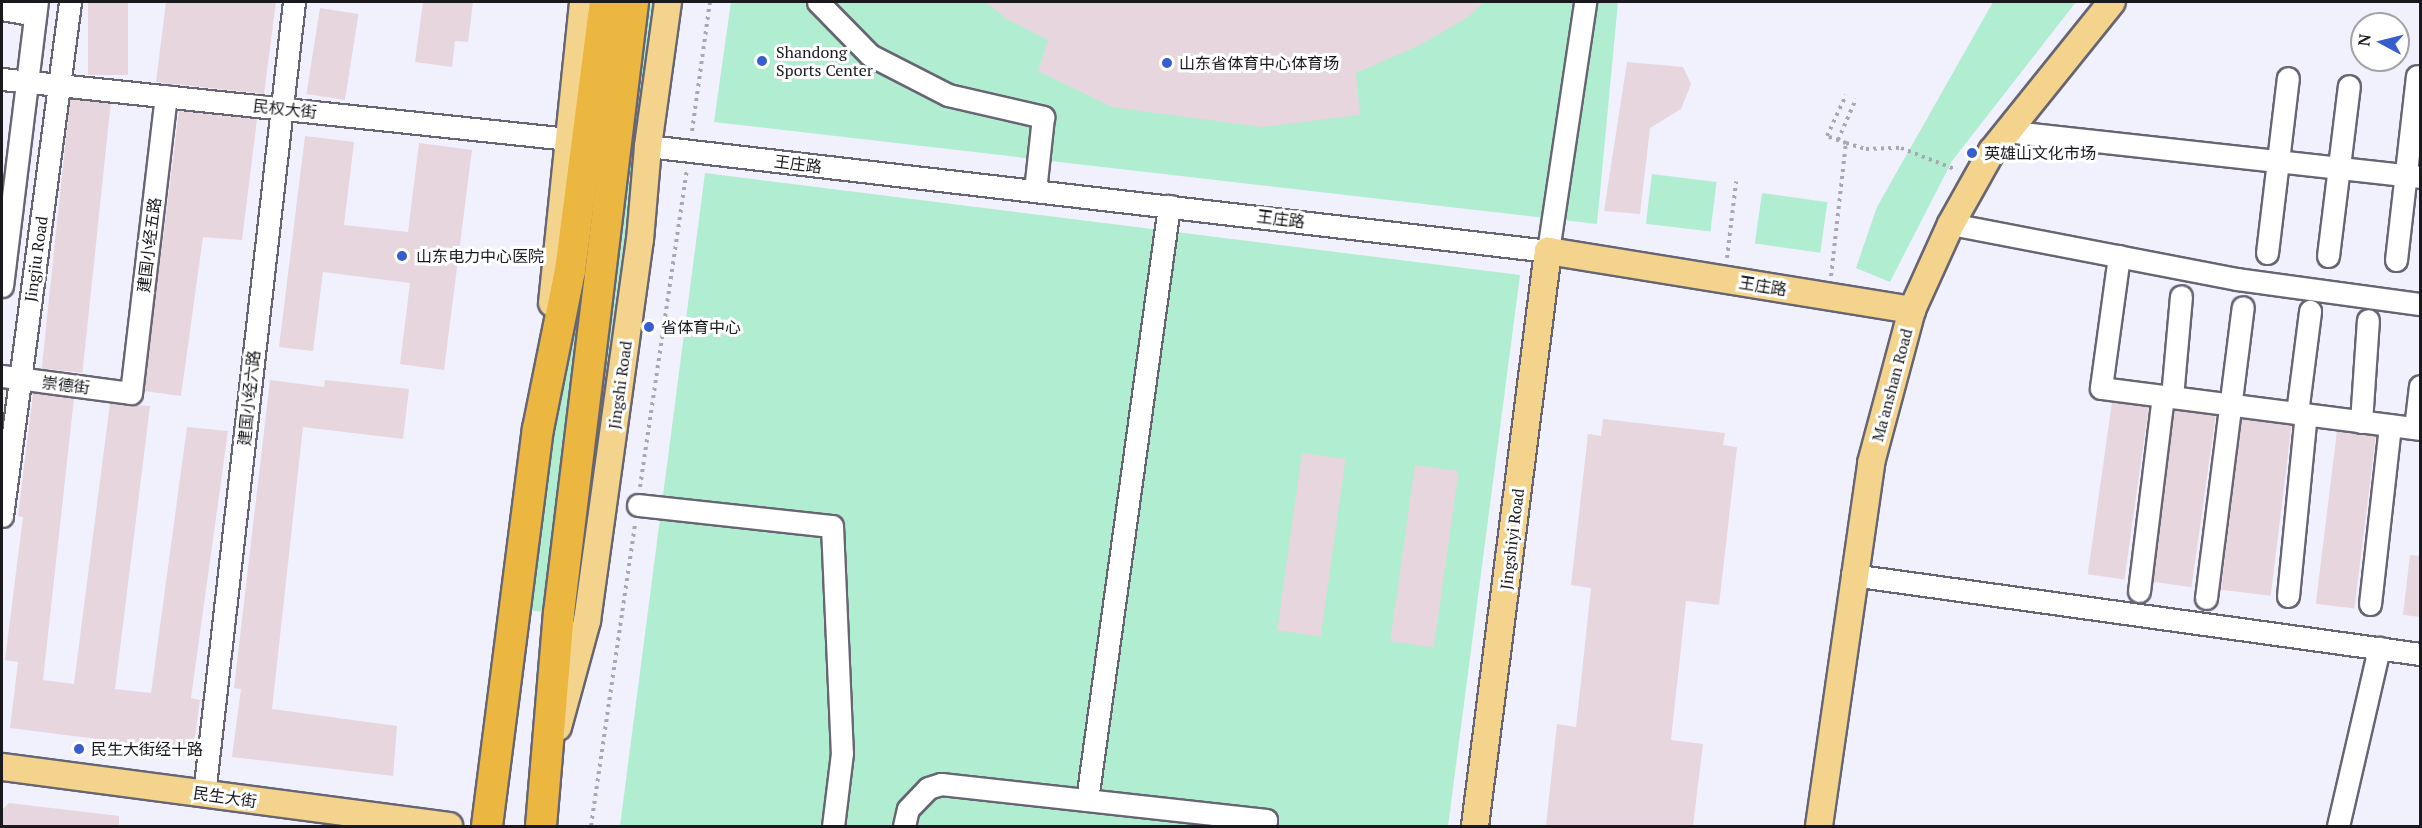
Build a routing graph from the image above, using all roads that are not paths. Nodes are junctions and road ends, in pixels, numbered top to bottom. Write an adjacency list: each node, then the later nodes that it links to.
1 (70, 2): 16 (street, Jingjiu Road)
2 (294, 2): 19 (street, 建国小经六路)
3 (583, 2): 21 (main road)
4 (605, 2): 49 (highway)
5 (633, 2): 60 (highway, Jingshi Road)
6 (668, 2): 22 (main road, Jingshi Road)
7 (819, 2): 26 (street)
8 (1585, 2): 29 (street)
9 (2112, 2): 20 (main road, Ma'anshan Road)
10 (31, 7): 11 (street); 15 (street)
11 (2, 9)
12 (2417, 76): 25 (street)
13 (2288, 78): 23 (street)
14 (2, 79): 15 (street, 民权大街)
15 (27, 81): 16 (street, 民权大街); 34 (street)
16 (59, 85): 18 (street, 民权大街); 41 (street, Jingjiu Road)
17 (2349, 86): 24 (street)
18 (166, 96): 19 (street, 民权大街); 43 (street, 建国小经五路)
19 (282, 109): 21 (street, 民权大街); 62 (street, 建国小经六路)
20 (2005, 131): 23 (street); 28 (main road, Ma'anshan Road)
21 (568, 139): 49 (main road)
22 (648, 146): 26 (street, 王庄路); 60 (main road, Jingshi Road)
23 (2277, 161): 24 (street); 30 (street)
24 (2338, 168): 25 (street); 32 (street)
25 (2413, 176): 33 (street)
26 (1035, 191): 27 (street, 王庄路)
27 (1168, 206): 29 (street, 王庄路); 63 (street)
28 (1951, 224): 31 (street); 38 (main road, Ma'anshan Road)
29 (1548, 251): 38 (main road, 王庄路); 70 (main road, Jingshiyi Road)
30 (2267, 253)
31 (2119, 256): 36 (street); 44 (street)
32 (2328, 256)
33 (2396, 260)
34 (2, 286)
35 (2181, 296): 44 (street)
36 (2421, 304)
37 (2243, 307): 45 (street)
38 (1912, 310): 53 (main road, Ma'anshan Road)
39 (2310, 311): 46 (street)
40 (2368, 320): 47 (street)
41 (11, 377): 43 (street, 崇德街); 52 (street, Jingjiu Road)
42 (2421, 386): 50 (street)
43 (131, 393)
44 (2167, 396): 45 (street); 54 (street)
45 (2230, 405): 46 (street); 56 (street)
46 (2301, 414): 47 (street); 55 (street)
47 (2361, 422): 48 (street)
48 (2390, 425): 50 (street); 57 (street)
49 (538, 429): 65 (highway)
50 (2418, 429)
51 (638, 505): 67 (street)
52 (2, 516)
53 (1852, 575): 58 (street); 71 (main road, Ma'anshan Road)
54 (2139, 591)
55 (2288, 596)
56 (2206, 597)
57 (2370, 604)
58 (2379, 648): 59 (street); 72 (street)
59 (2421, 654)
60 (549, 764): 66 (highway, Jingshi Road)
61 (2, 767): 62 (main road, 民生大街)
62 (204, 794): 64 (main road, 民生大街)
63 (1087, 800): 68 (street); 69 (street)
64 (449, 826)
65 (487, 826)
66 (541, 826)
67 (833, 826)
68 (904, 826)
69 (1265, 826)
70 (1475, 826)
71 (1819, 826)
72 (2338, 826)

